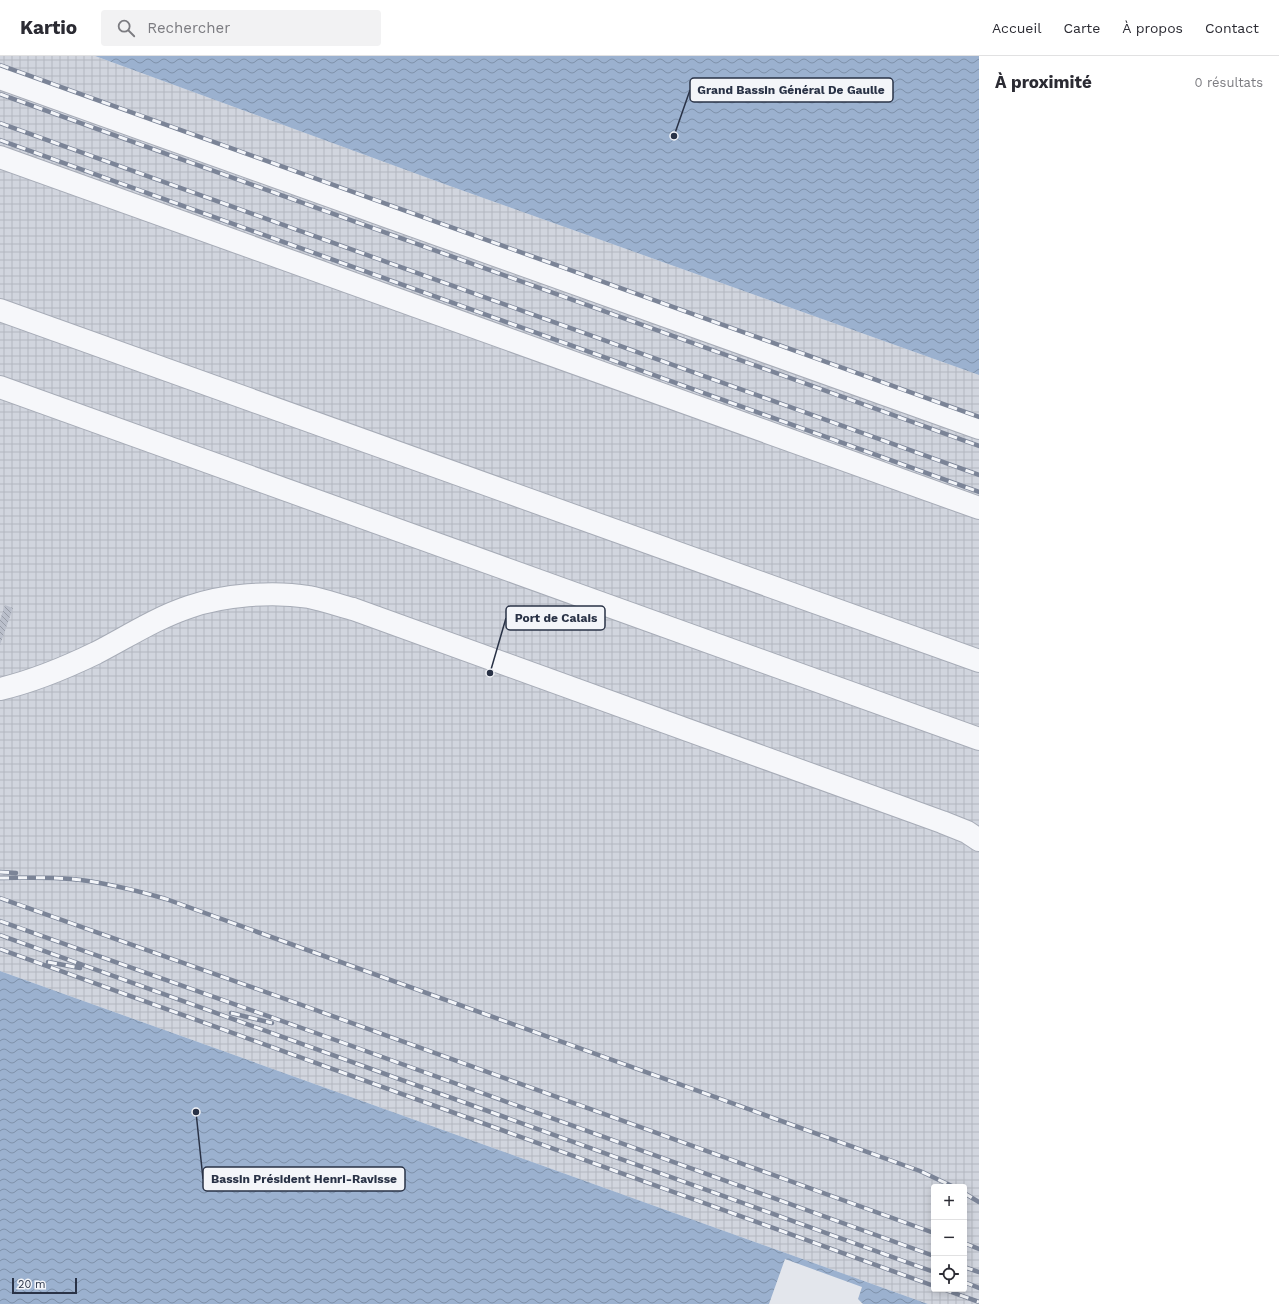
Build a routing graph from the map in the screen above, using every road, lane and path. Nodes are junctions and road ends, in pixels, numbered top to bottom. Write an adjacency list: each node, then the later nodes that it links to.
1 (0, 78): 5 (lane)
2 (0, 157): 6 (lane)
3 (0, 310): 7 (lane)
4 (0, 387): 9 (lane)
5 (979, 428)
6 (979, 508)
7 (979, 661)
8 (0, 689): 10 (lane)
9 (979, 738)
10 (979, 840)

